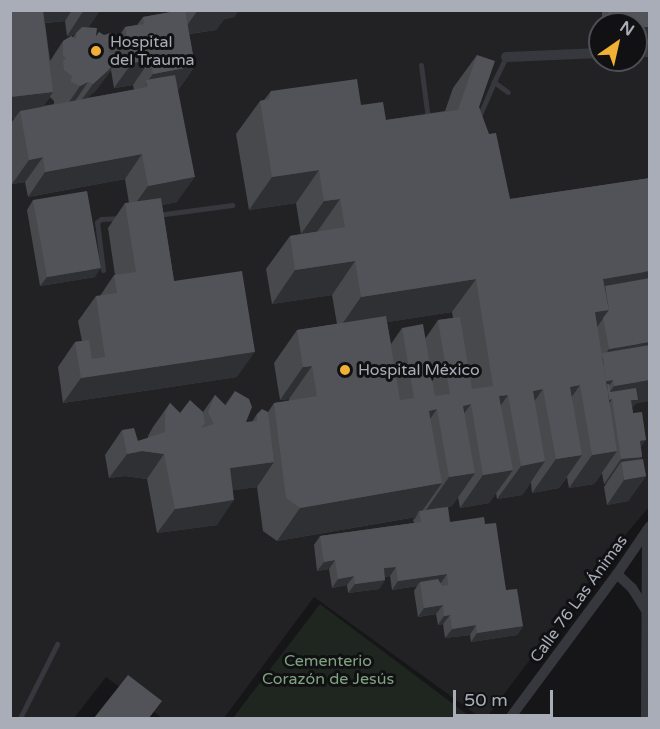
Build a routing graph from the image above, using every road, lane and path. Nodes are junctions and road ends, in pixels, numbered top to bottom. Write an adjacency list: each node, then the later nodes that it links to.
1 (588, 54): 2 (street)
2 (506, 57): 4 (lane)
3 (420, 65): 6 (lane)
4 (494, 81): 5 (lane); 7 (lane)
5 (508, 92)
6 (430, 130)
7 (474, 130)
8 (232, 205): 9 (lane)
9 (151, 216)
10 (131, 217): 11 (lane)
11 (103, 270)
12 (648, 527): 13 (street, Calle 76 Las Ánimas); 14 (street)
13 (617, 574): 14 (street); 17 (street, Calle 76 Las Ánimas)
14 (647, 615): 18 (street)
15 (57, 644): 16 (lane)
16 (20, 718)
17 (510, 718)
18 (646, 718)

